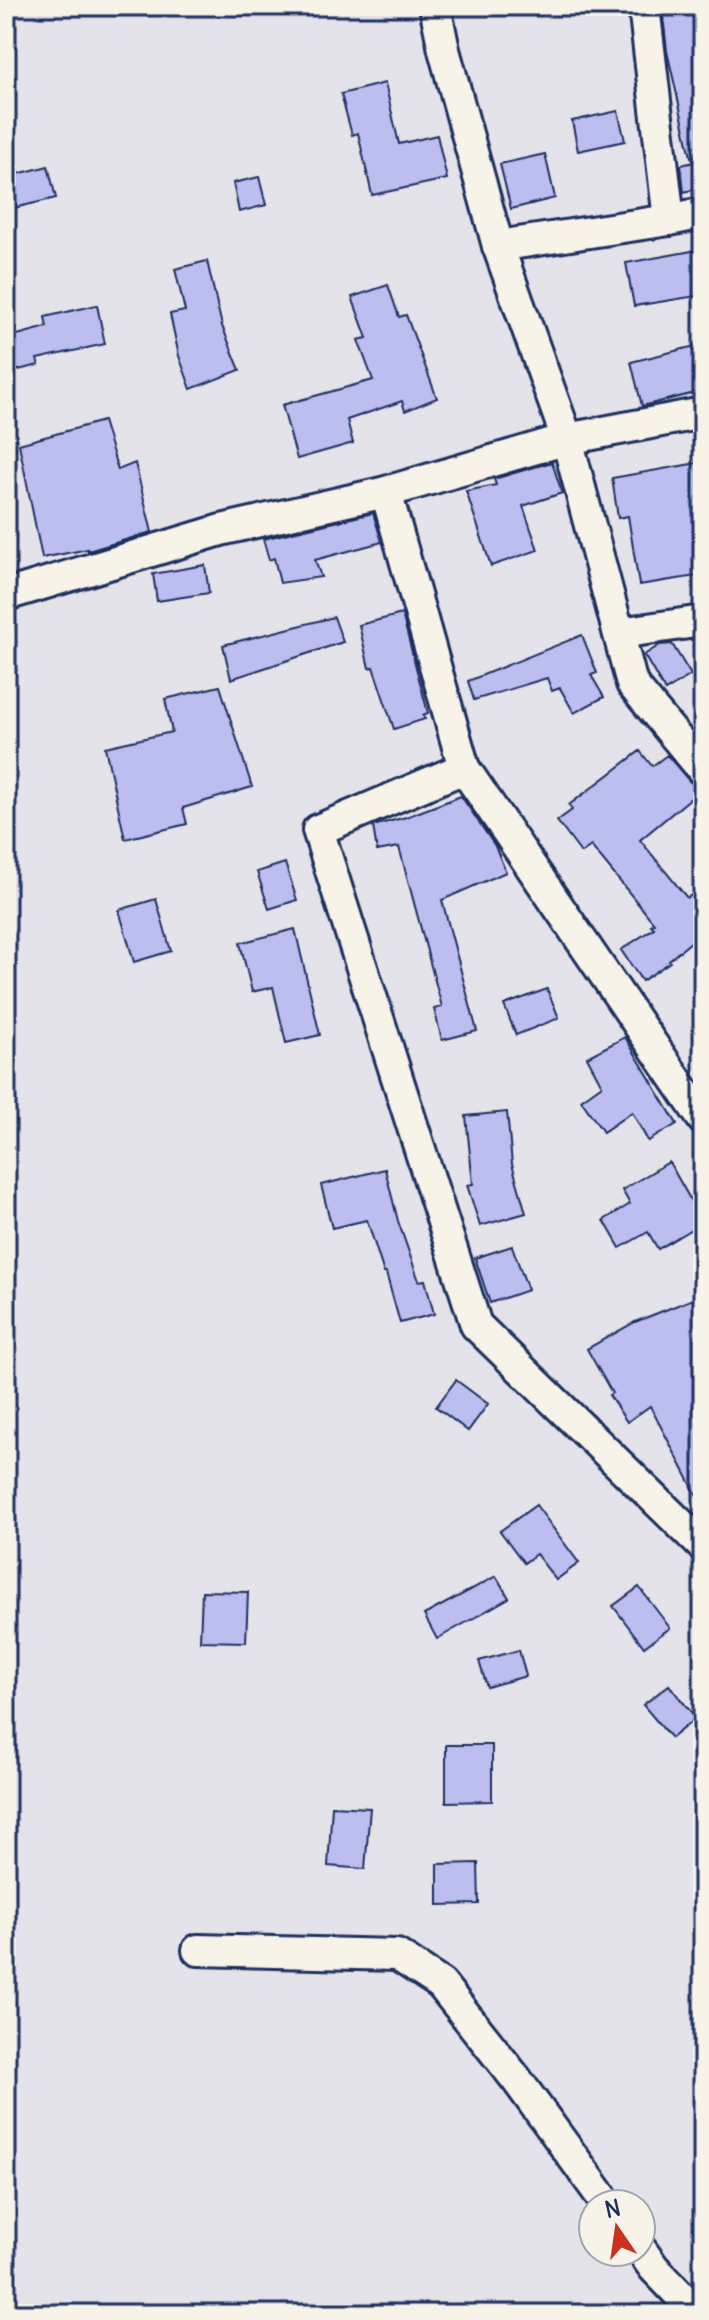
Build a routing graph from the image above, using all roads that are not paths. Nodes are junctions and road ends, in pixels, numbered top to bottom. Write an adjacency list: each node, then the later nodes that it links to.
1 (435, 6): 5 (street)
2 (644, 6): 4 (street)
3 (703, 213): 4 (street)
4 (669, 220): 5 (street)
5 (498, 246): 7 (street)
6 (703, 413): 7 (street)
7 (567, 439): 8 (street); 11 (street)
8 (386, 492): 9 (street); 12 (street)
9 (6, 595)
10 (703, 621): 11 (street)
11 (619, 633): 13 (street)
12 (464, 768): 14 (street); 15 (street)
13 (703, 770)
14 (703, 1119)
15 (703, 1546)
16 (198, 1950): 17 (street)
17 (595, 2188)
18 (654, 2268): 19 (street)
19 (698, 2314)

